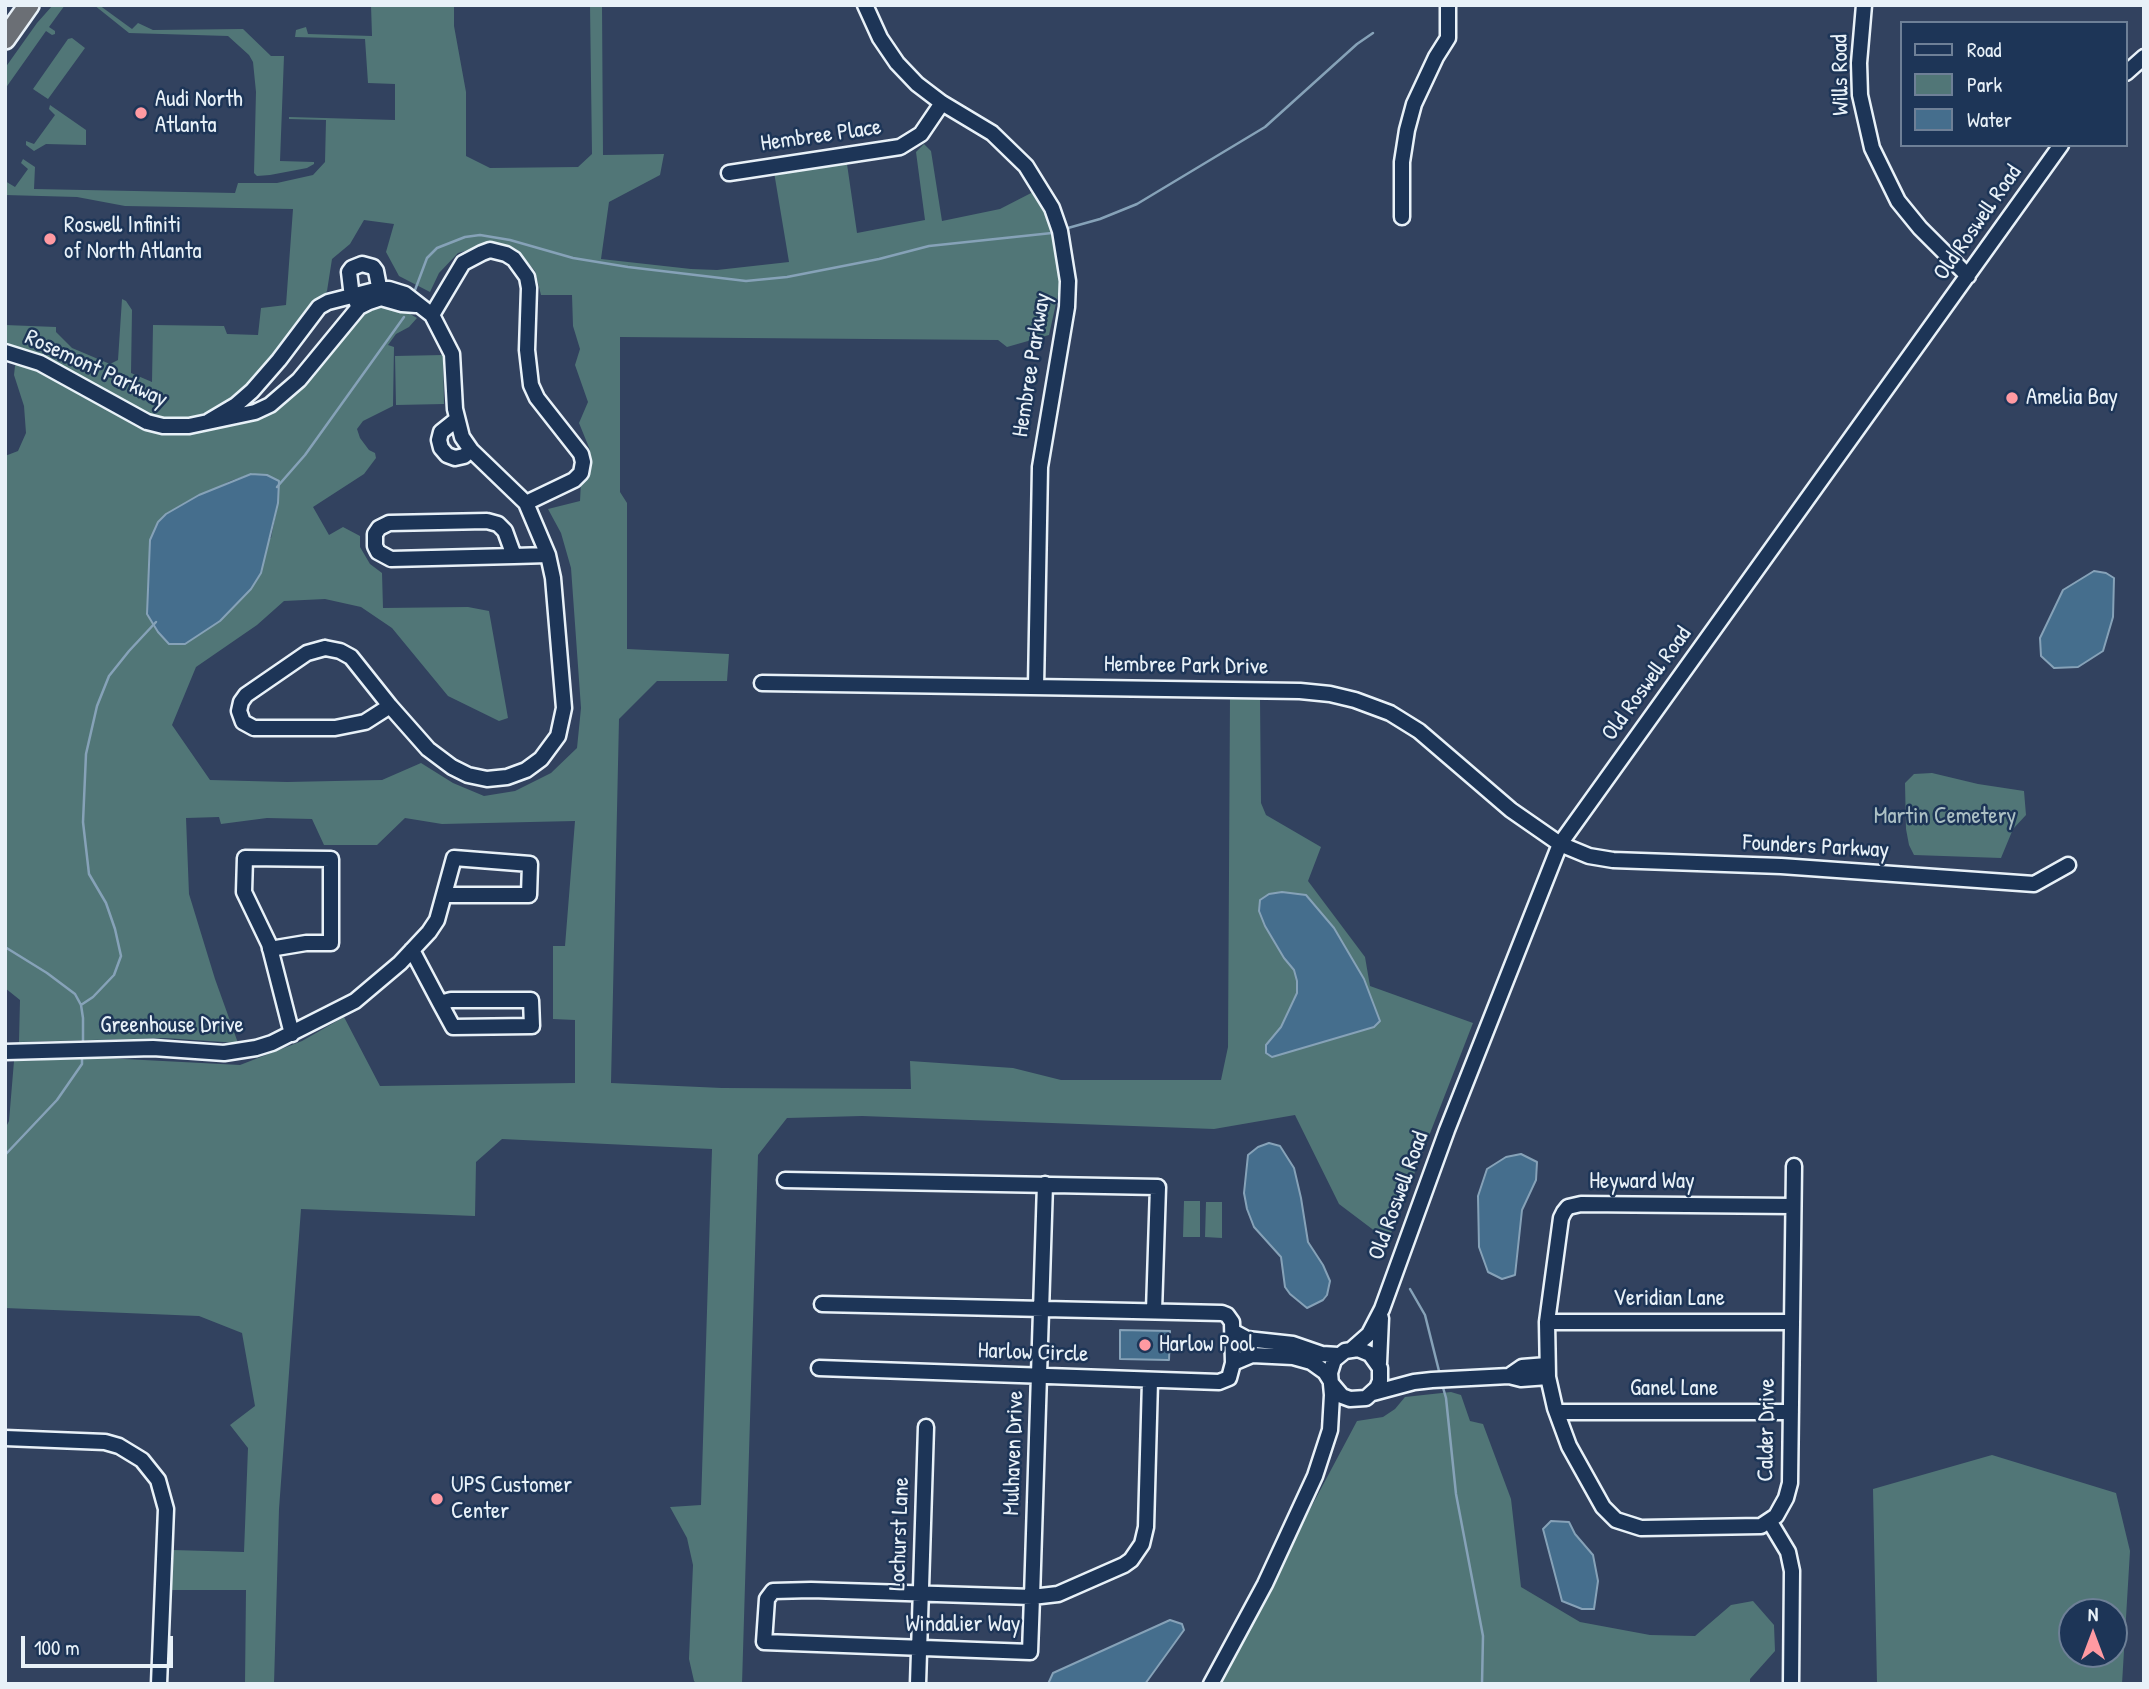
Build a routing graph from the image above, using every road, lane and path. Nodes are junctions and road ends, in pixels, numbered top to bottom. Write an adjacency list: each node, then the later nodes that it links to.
1 (29, 5): 5 (highway)
2 (865, 5): 8 (street, Hembree Parkway)
3 (1448, 5): 11 (street)
4 (1864, 5): 12 (street, Wills Road)
5 (5, 38)
6 (2144, 57): 7 (street)
7 (2128, 71)
8 (942, 103): 10 (street, Hembree Place); 24 (street, Hembree Parkway)
9 (2060, 147): 12 (street, Old Roswell Road)
10 (729, 173)
11 (1402, 218)
12 (1968, 276): 26 (street, Old Roswell Road)
13 (380, 294): 14 (street, Rosemont Parkway); 14 (street); 15 (street)
14 (356, 302): 18 (street, Rosemont Parkway); 18 (street, Rosemont Parkway)
15 (432, 315): 17 (street); 20 (street)
16 (5, 352): 18 (street, Rosemont Parkway)
17 (456, 420): 19 (street); 19 (street)
18 (209, 421)
19 (471, 450): 20 (street)
20 (526, 503): 21 (street)
21 (548, 555): 22 (street); 25 (street)
22 (514, 556): 22 (street)
23 (762, 683): 24 (street, Hembree Park Drive)
24 (1036, 687): 26 (street, Hembree Park Drive)
25 (390, 706): 25 (street)
26 (1560, 844): 27 (street, Founders Parkway); 40 (street, Old Roswell Road)
27 (2067, 865)
28 (444, 895): 28 (street, Greenhouse Drive); 30 (street, Greenhouse Drive)
29 (270, 949): 29 (street); 32 (street)
30 (412, 950): 31 (street); 32 (street, Greenhouse Drive)
31 (440, 1003): 31 (street)
32 (292, 1034): 33 (street, Greenhouse Drive)
33 (5, 1052)
34 (1794, 1166): 37 (street, Calder Drive)
35 (785, 1180): 36 (street)
36 (1045, 1184): 39 (street, Mulhaven Drive); 41 (street)
37 (1793, 1206): 42 (street, Heyward Way); 43 (street, Calder Drive)
38 (821, 1304): 39 (street, Harlow Circle)
39 (1041, 1309): 41 (street, Harlow Circle); 50 (street, Mulhaven Drive)
40 (1382, 1309): 45 (street, Old Roswell Road); 47 (street, Old Roswell Road)
41 (1154, 1311): 44 (street, Harlow Circle)
42 (1547, 1322): 43 (street, Veridian Lane); 49 (street, Heyward Way)
43 (1792, 1322): 57 (street, Calder Drive)
44 (1234, 1332): 45 (street, Harlow Circle); 46 (street)
45 (1345, 1352): 47 (street); 52 (street, Old Roswell Road)
46 (1233, 1363): 51 (street, Harlow Circle); 52 (street, Harlow Circle)
47 (1379, 1366): 53 (street); 54 (street, Old Roswell Road)
48 (819, 1368): 50 (street, Harlow Circle)
49 (1547, 1371): 53 (street); 56 (street, Heyward Way)
50 (1039, 1376): 51 (street, Harlow Circle); 63 (street, Mulhaven Drive)
51 (1150, 1381): 63 (street, Windalier Way)
52 (1331, 1381): 55 (street); 59 (street, Old Roswell Road)
53 (1414, 1382): 54 (street)
54 (1373, 1393): 55 (street, Old Roswell Road)
55 (1358, 1400): 59 (street, Old Roswell Road)
56 (1557, 1412): 57 (street, Ganel Lane); 61 (street, Heyward Way)
57 (1791, 1412): 61 (street, Calder Drive)
58 (926, 1427): 62 (street, Lochurst Lane)
59 (1330, 1430): 67 (street, Old Roswell Road)
60 (5, 1438): 65 (street)
61 (1770, 1522): 68 (street)
62 (921, 1594): 63 (street); 64 (street, Lochurst Lane); 64 (street, Windalier Way)
63 (1032, 1597): 64 (street, Windalier Way)
64 (919, 1649): 66 (street, Lochurst Lane)
65 (159, 1684)
66 (918, 1684)
67 (1211, 1684)
68 (1791, 1684)

